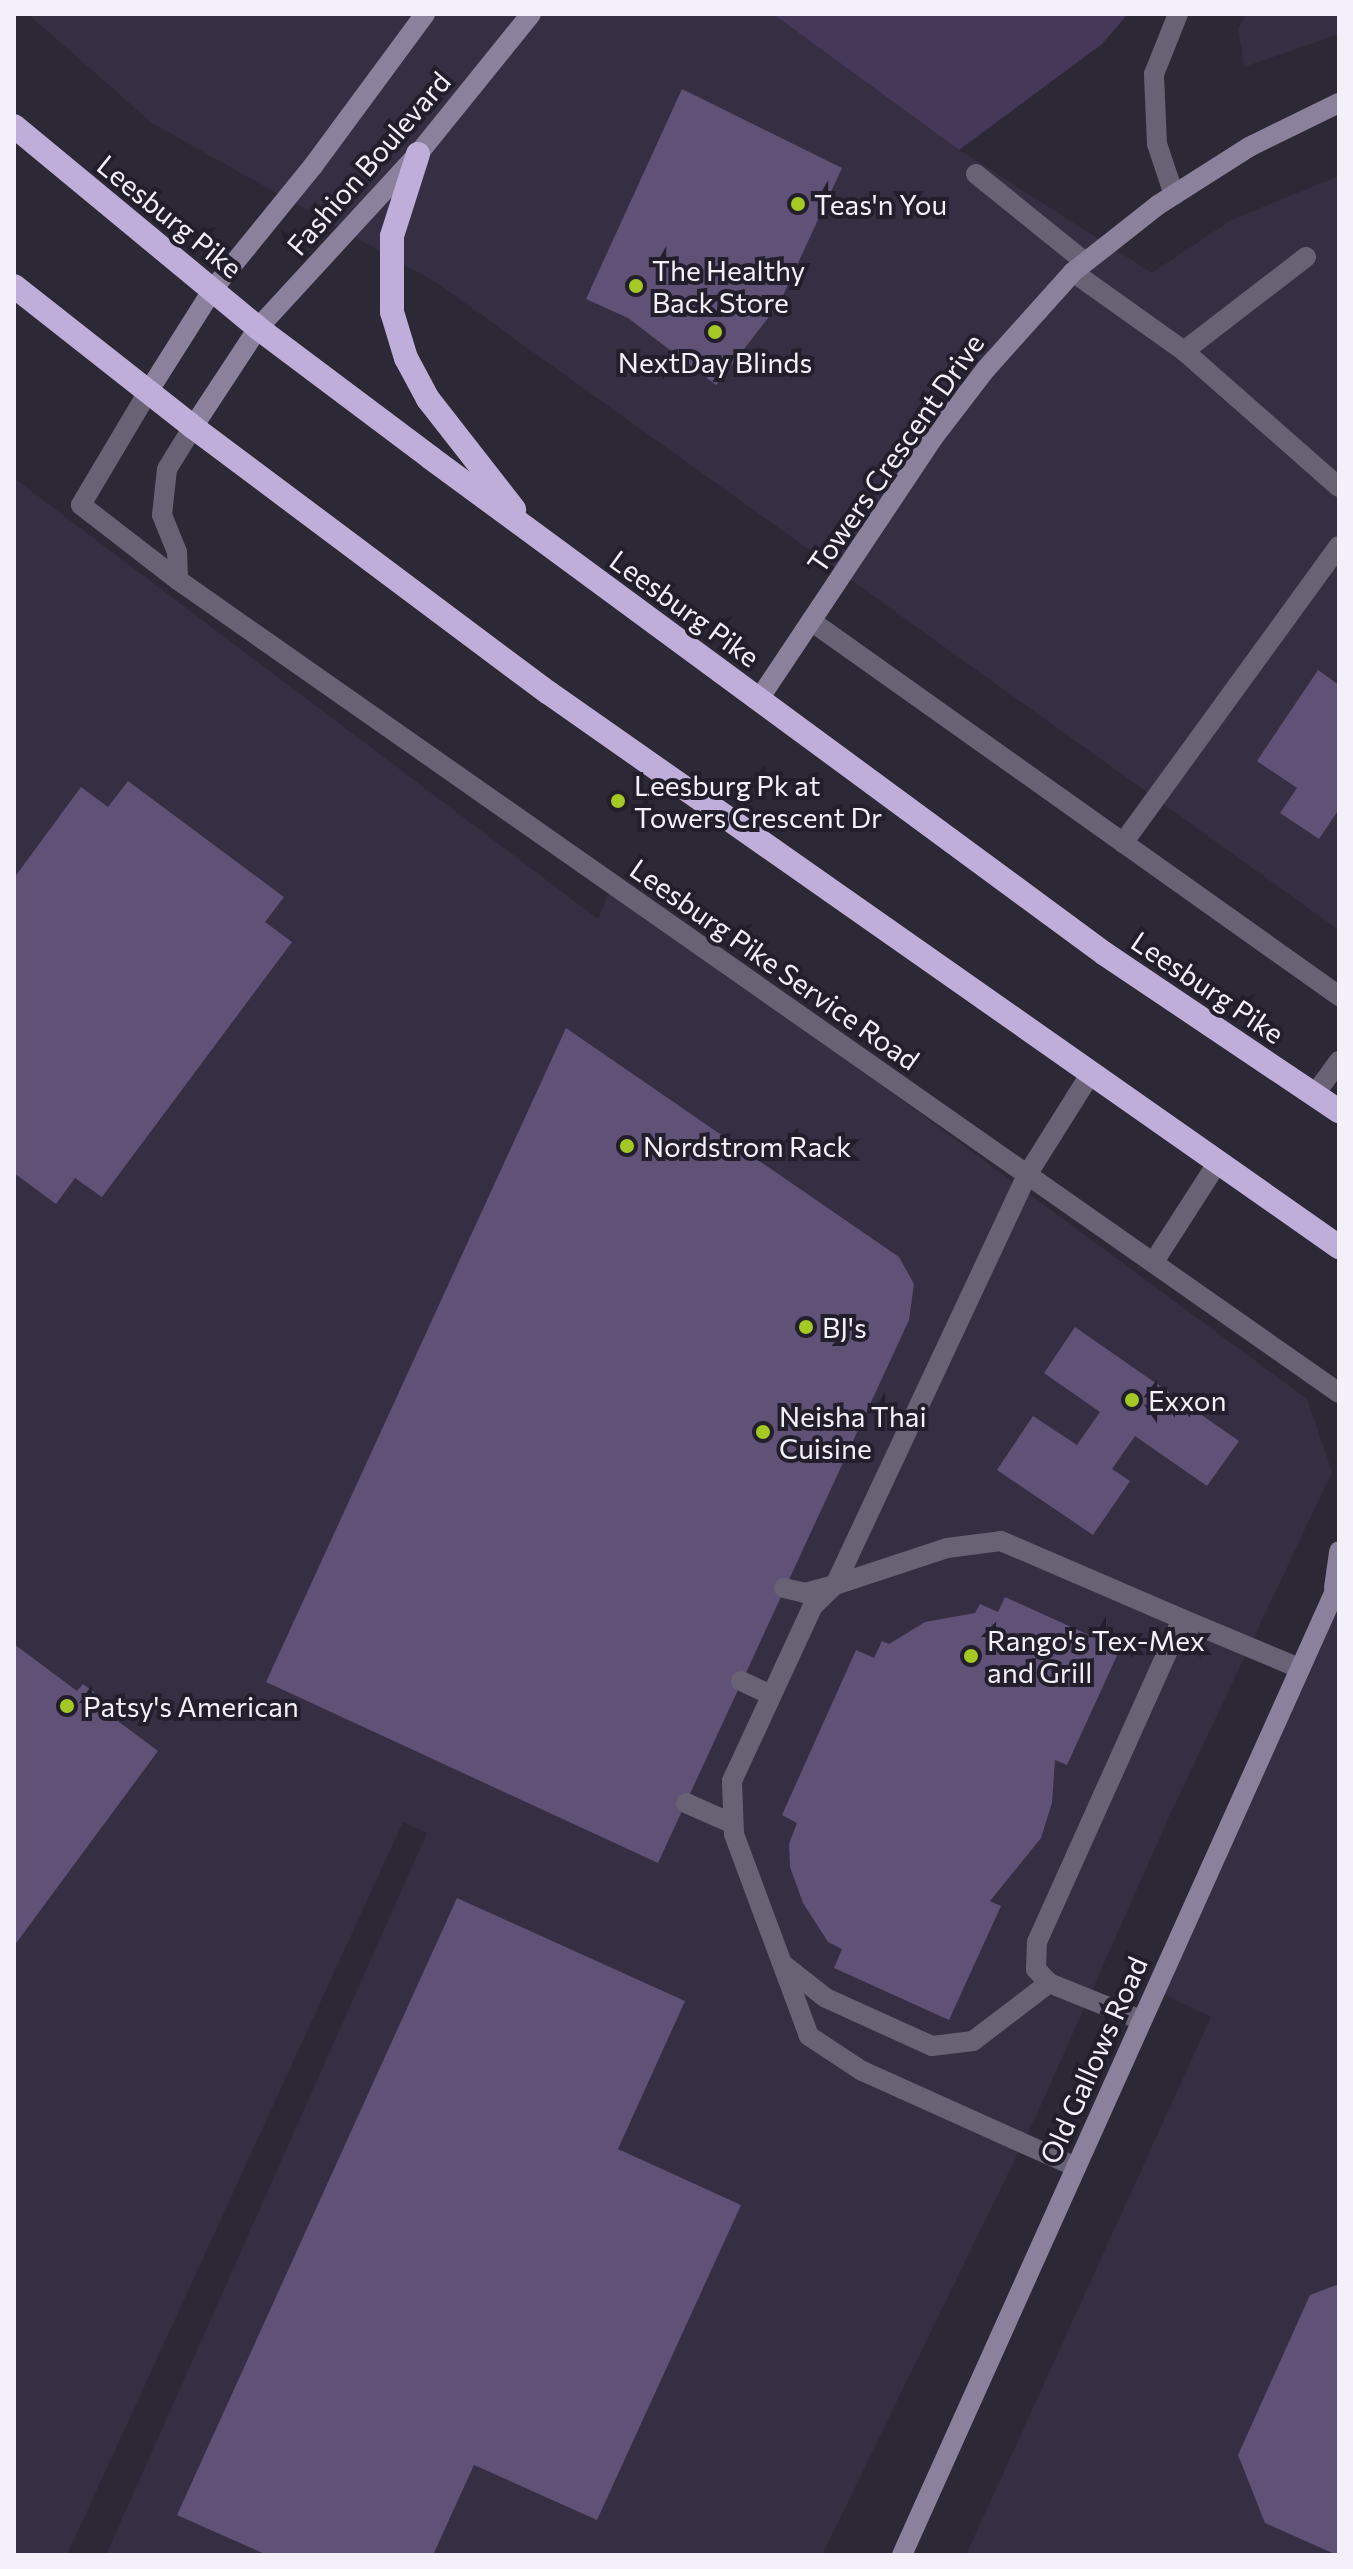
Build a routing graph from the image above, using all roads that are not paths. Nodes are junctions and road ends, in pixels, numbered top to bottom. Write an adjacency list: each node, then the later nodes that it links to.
1 (425, 14): 12 (street, Fashion Boulevard)
2 (531, 14): 6 (street, Fashion Boulevard)
3 (1178, 14): 8 (street)
4 (1339, 103): 8 (street, Towers Crescent Drive)
5 (14, 126): 12 (highway, Leesburg Pike)
6 (418, 154): 13 (street, Fashion Boulevard); 18 (highway)
7 (976, 174): 10 (street)
8 (1174, 195): 10 (street, Towers Crescent Drive)
9 (1306, 257): 14 (street)
10 (1079, 267): 14 (street); 21 (street, Towers Crescent Drive)
11 (14, 286): 15 (highway)
12 (213, 289): 13 (highway, Leesburg Pike); 15 (street, Fashion Boulevard)
13 (258, 328): 16 (street, Fashion Boulevard); 18 (highway, Leesburg Pike)
14 (1184, 351): 17 (street)
15 (148, 392): 16 (highway); 20 (street, Leesburg Pike Service Road)
16 (193, 427): 20 (street); 26 (highway)
17 (1339, 487)
18 (533, 533): 22 (highway, Leesburg Pike)
19 (1339, 546): 23 (street)
20 (178, 580): 30 (street, Leesburg Pike Service Road)
21 (811, 621): 22 (street, Towers Crescent Drive); 23 (street)
22 (759, 699): 27 (highway, Leesburg Pike)
23 (1123, 843): 24 (street)
24 (1339, 996)
25 (1339, 1061): 27 (street)
26 (1091, 1073): 29 (highway); 30 (street)
27 (1315, 1094): 28 (highway, Leesburg Pike)
28 (1339, 1111)
29 (1218, 1162): 31 (highway); 32 (street)
30 (1027, 1175): 32 (street, Leesburg Pike Service Road); 35 (street)
31 (1339, 1247)
32 (1155, 1260): 33 (street, Leesburg Pike Service Road)
33 (1339, 1393)
34 (1339, 1551): 36 (street, Old Gallows Road)
35 (835, 1585): 37 (street); 38 (street); 41 (street)
36 (1337, 1587): 39 (street, Old Gallows Road)
37 (784, 1588)
38 (1182, 1619): 39 (street); 45 (street)
39 (1299, 1668): 46 (street, Old Gallows Road)
40 (741, 1681): 41 (street)
41 (771, 1695): 43 (street)
42 (686, 1803): 43 (street)
43 (731, 1823): 44 (street)
44 (781, 1963): 45 (street); 47 (street)
45 (1049, 1983): 46 (street)
46 (1141, 2020): 47 (street, Old Gallows Road)
47 (1076, 2167): 48 (street, Old Gallows Road)
48 (902, 2555)

